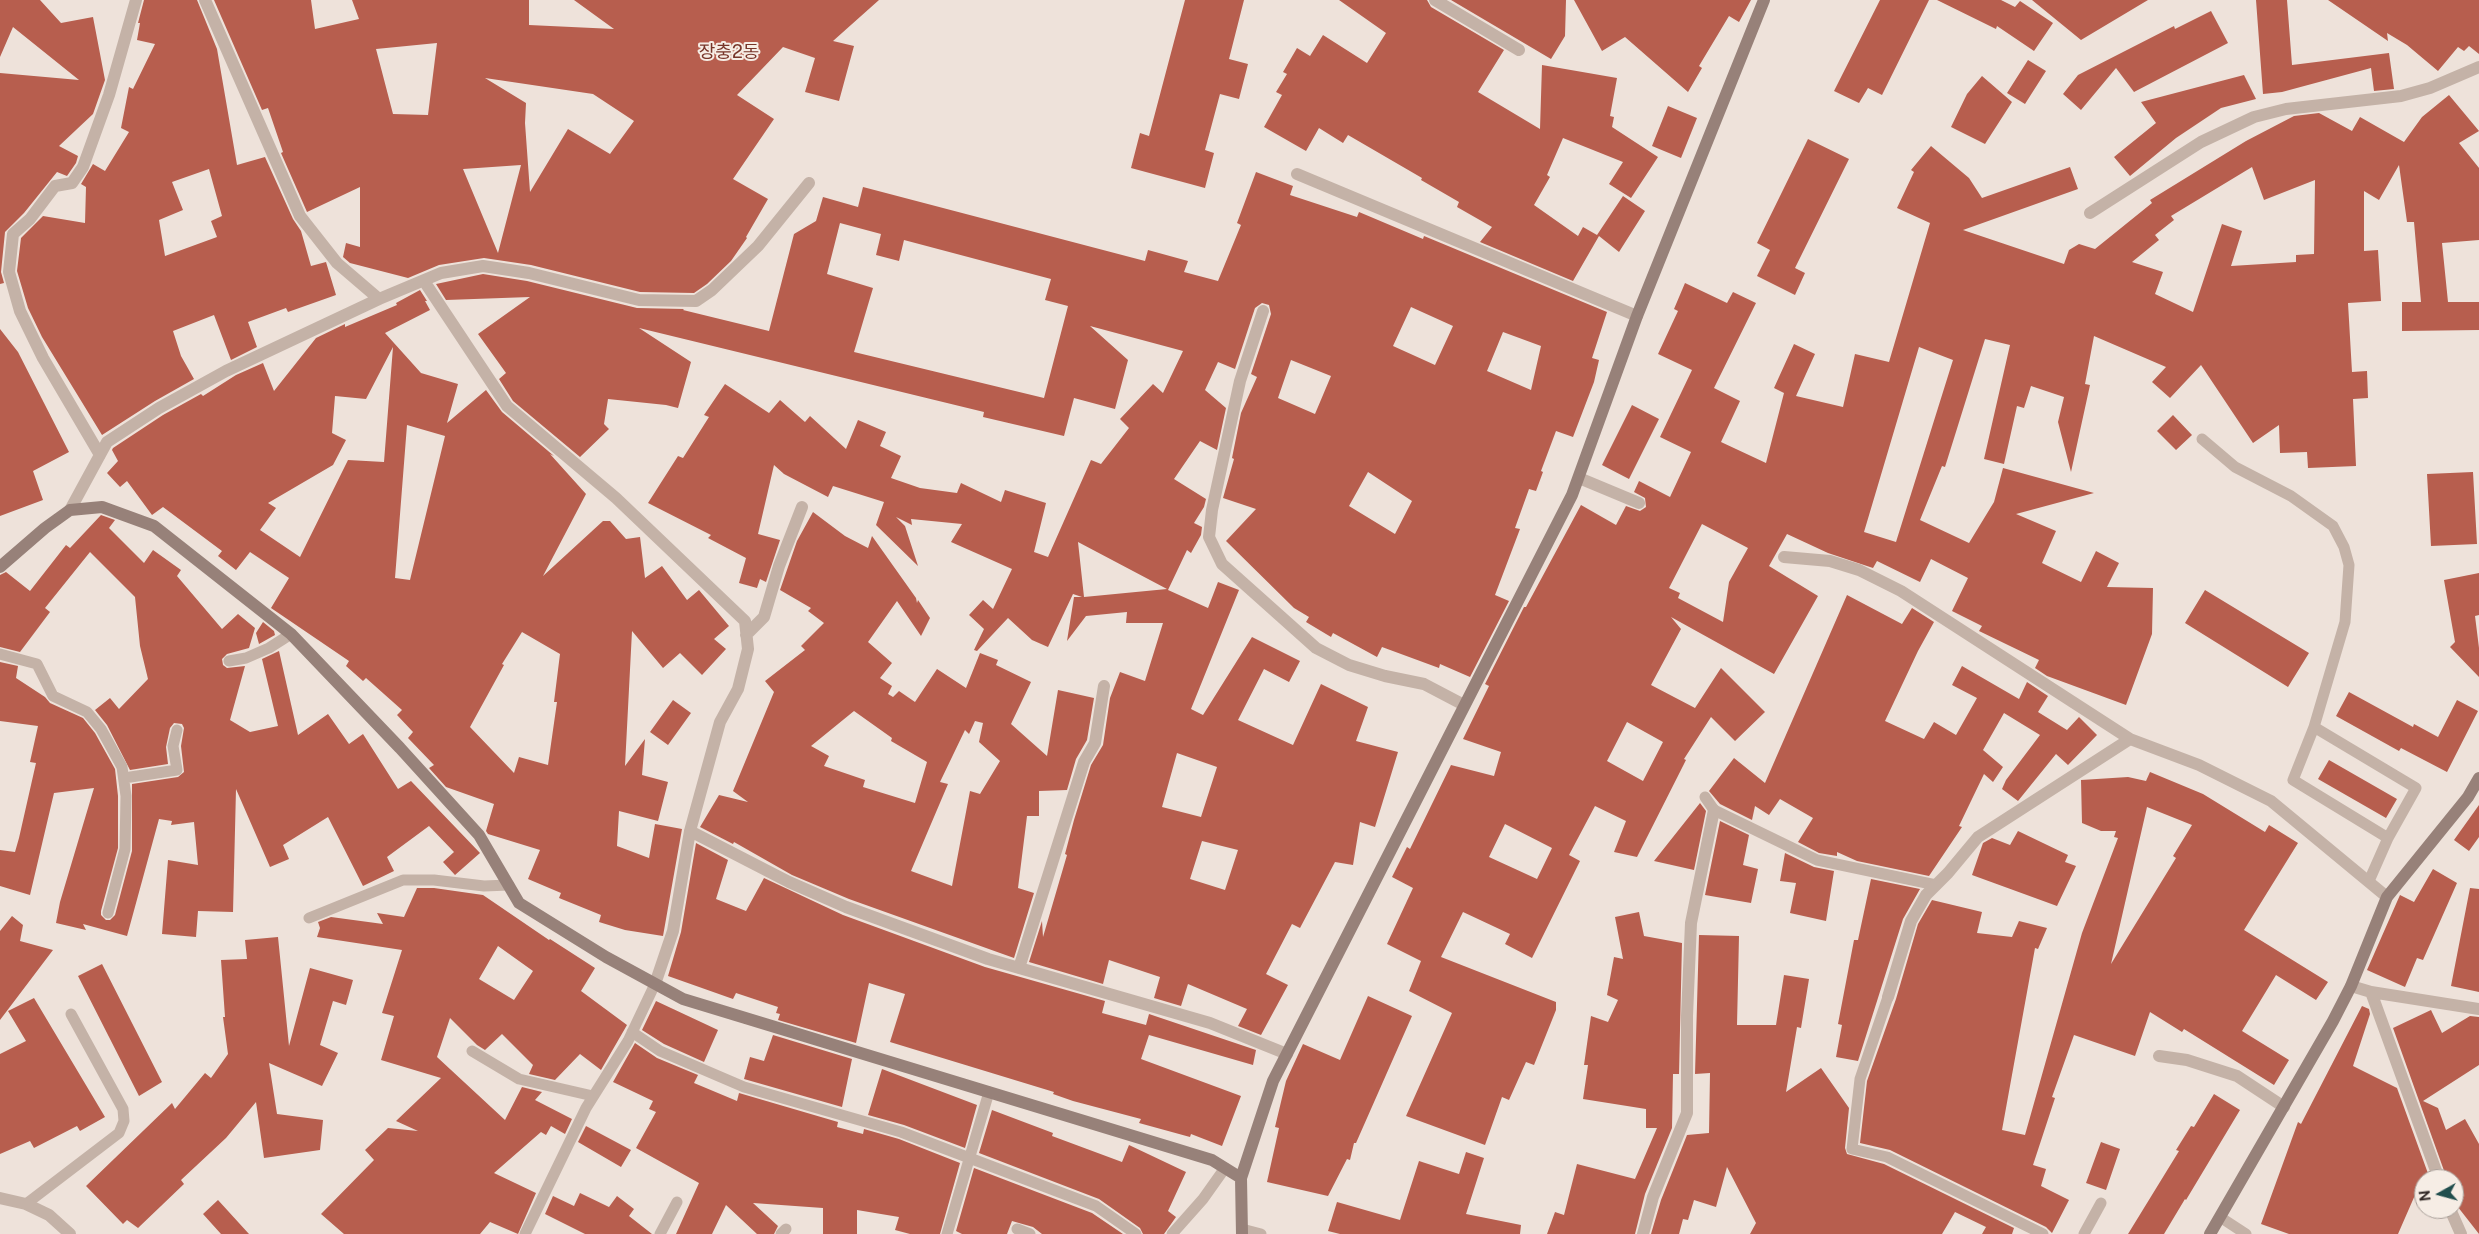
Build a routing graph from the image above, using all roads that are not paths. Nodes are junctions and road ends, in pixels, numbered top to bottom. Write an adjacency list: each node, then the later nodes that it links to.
1 (136, 0): 15 (street)
2 (205, 0): 11 (street)
3 (1435, 0): 5 (street)
4 (1764, 0): 13 (street)
5 (1519, 50)
6 (2479, 67): 9 (street)
7 (1297, 174): 13 (street)
8 (809, 183): 10 (street)
9 (2090, 213)
10 (424, 281): 11 (street); 23 (street)
11 (379, 299): 15 (street)
12 (1263, 311): 27 (street)
13 (1637, 316): 16 (street)
14 (2202, 439): 28 (lane)
15 (100, 455): 19 (street)
16 (1579, 478): 17 (street); 27 (street)
17 (1639, 504)
18 (802, 507): 23 (street)
19 (70, 510): 21 (street); 22 (street)
20 (1784, 557): 30 (street)
21 (0, 567)
22 (291, 634): 25 (lane); 38 (street)
23 (746, 635): 35 (street)
24 (0, 654): 31 (lane)
25 (229, 661)
26 (1104, 686): 43 (street)
27 (1464, 705): 52 (street)
28 (2314, 727): 36 (lane); 36 (lane)
29 (177, 730): 31 (lane)
30 (2130, 739): 37 (street); 39 (street)
31 (124, 778): 41 (lane)
32 (2479, 778): 40 (street)
33 (1705, 797): 34 (lane)
34 (1714, 810): 39 (lane); 77 (street)
35 (690, 831): 43 (street); 44 (street)
36 (2388, 838): 37 (lane)
37 (2369, 881): 40 (street)
38 (509, 885): 42 (lane); 44 (street)
39 (1936, 885): 47 (street)
40 (2387, 897): 45 (street)
41 (108, 913)
42 (309, 918)
43 (1018, 968): 52 (street)
44 (655, 984): 50 (lane); 54 (street)
45 (2351, 986): 46 (street); 56 (street)
46 (2372, 992): 48 (street); 59 (street)
47 (1888, 997): 78 (lane)
48 (2479, 1010)
49 (71, 1014): 64 (lane)
50 (632, 1032): 55 (lane); 57 (lane)
51 (472, 1050): 55 (lane)
52 (1287, 1054): 60 (street)
53 (2159, 1056): 56 (street)
54 (989, 1092): 57 (lane); 58 (street)
55 (593, 1096): 70 (lane)
56 (2284, 1107): 65 (street)
57 (970, 1157): 72 (lane); 74 (lane)
58 (1225, 1168): 60 (street); 75 (lane)
59 (2435, 1169)
60 (1241, 1178): 68 (street)
61 (0, 1198): 64 (street)
62 (677, 1202): 71 (lane)
63 (2101, 1203): 79 (lane)
64 (26, 1204): 69 (street)
65 (2220, 1217): 80 (street); 81 (lane)
66 (2454, 1219): 82 (street)
67 (1018, 1229): 73 (lane)
68 (1242, 1231): 76 (lane)
69 (70, 1234)
70 (525, 1234)
71 (660, 1234)
72 (947, 1234)
73 (1030, 1234)
74 (1136, 1234)
75 (1172, 1234)
76 (1261, 1234)
77 (1643, 1234)
78 (2042, 1234)
79 (2084, 1234)
80 (2210, 1234)
81 (2246, 1234)
82 (2461, 1234)

